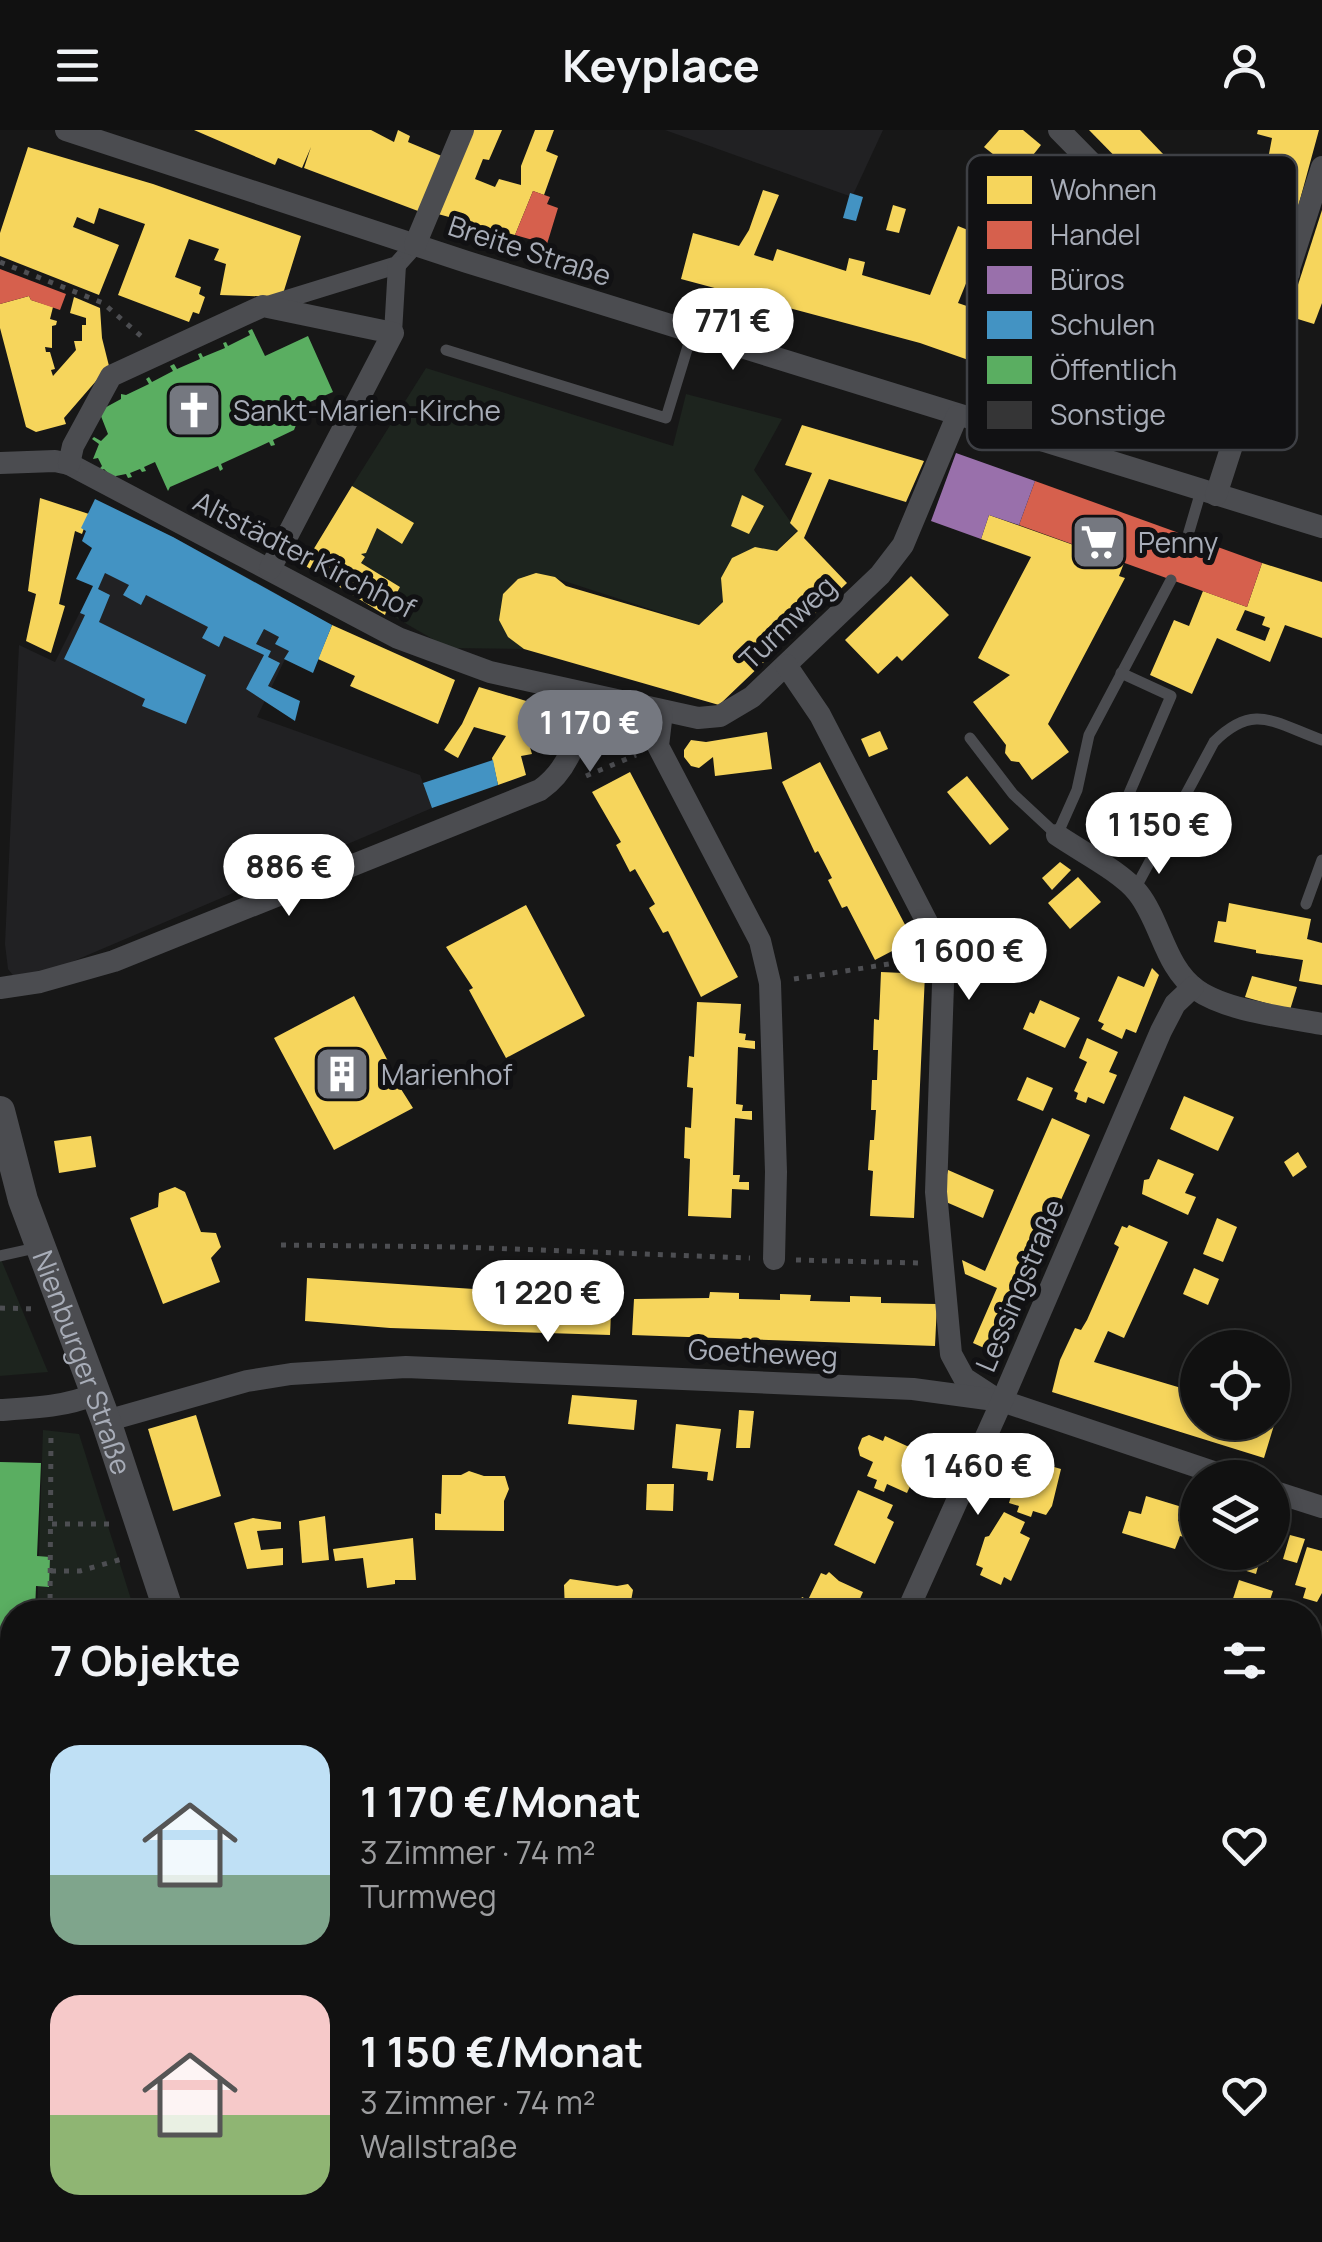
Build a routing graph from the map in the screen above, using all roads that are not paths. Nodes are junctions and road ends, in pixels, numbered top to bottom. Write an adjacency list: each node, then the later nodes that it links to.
1 (66, 130): 6 (street, Breite Straße)
2 (462, 130): 6 (street)
3 (1059, 130): 4 (street)
4 (1084, 155)
5 (1322, 168): 7 (street)
6 (415, 245): 8 (street); 11 (street, Breite Straße)
7 (1297, 245)
8 (397, 265): 9 (street); 10 (street)
9 (263, 306): 10 (street); 18 (street)
10 (393, 333): 22 (street)
11 (692, 333): 12 (lane); 13 (street, Breite Straße)
12 (446, 350)
13 (956, 416): 14 (street, Breite Straße); 24 (street, Turmweg)
14 (967, 419)
15 (1067, 450): 19 (street, Breite Straße)
16 (1230, 450): 19 (street)
17 (0, 463): 18 (street, Altstädter Kirchhof)
18 (69, 464): 22 (street, Altstädter Kirchhof)
19 (1208, 493): 20 (street, Breite Straße); 21 (lane)
20 (1322, 526)
21 (1188, 535)
22 (270, 569): 26 (street, Altstädter Kirchhof)
23 (1171, 580): 25 (lane)
24 (786, 665): 27 (street, Turmweg); 42 (street)
25 (1120, 673): 30 (lane); 31 (lane)
26 (588, 695): 27 (street, Turmweg); 36 (street)
27 (662, 712): 41 (street)
28 (970, 738): 31 (lane)
29 (1322, 740): 33 (lane)
30 (1112, 833)
31 (1057, 835): 33 (street)
32 (1322, 860): 34 (lane)
33 (1135, 889): 35 (street)
34 (1306, 904)
35 (1193, 987): 37 (street); 42 (street, Lessingstraße)
36 (0, 988)
37 (1322, 1024)
38 (1, 1119): 39 (street, Nienburger Straße)
39 (41, 1246): 40 (lane); 43 (street, Nienburger Straße)
40 (0, 1256)
41 (774, 1259)
42 (1002, 1401): 43 (street, Goetheweg); 45 (street, Goetheweg); 49 (street, Lessingstraße)
43 (101, 1407): 44 (street, Goetheweg); 48 (street, Nienburger Straße)
44 (0, 1410)
45 (1180, 1461)
46 (1290, 1497): 47 (street)
47 (1322, 1507)
48 (164, 1600)
49 (911, 1600)

